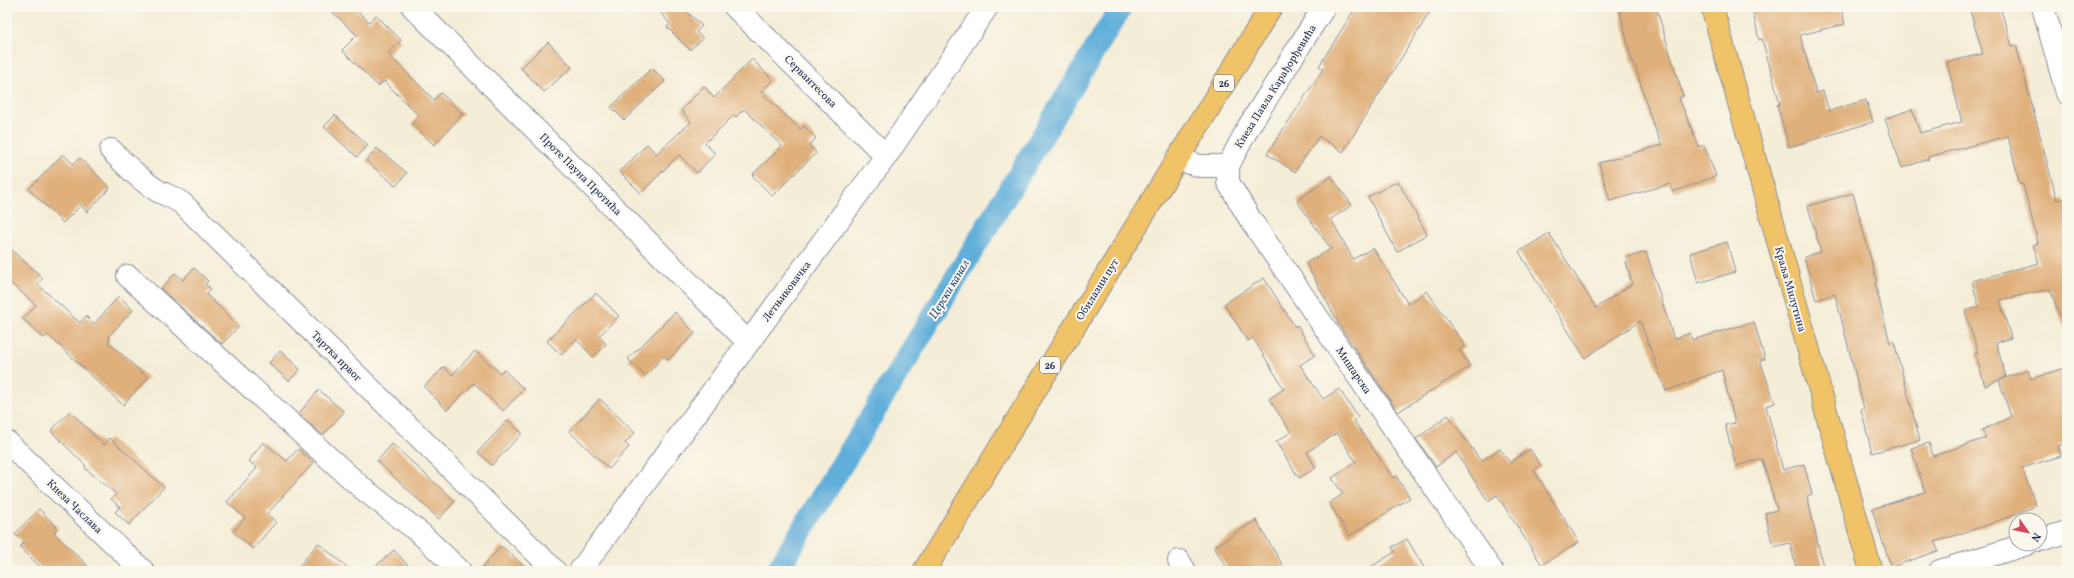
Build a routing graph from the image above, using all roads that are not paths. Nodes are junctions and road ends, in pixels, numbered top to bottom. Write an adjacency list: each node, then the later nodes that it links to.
1 (413, 7): 14 (street, Проте Пауна Протића)
2 (735, 7): 10 (street, Сервантесова)
3 (986, 7): 10 (street, Летњиковачка)
4 (1270, 7): 11 (main road, Обилазни пут / 26)
5 (1324, 7): 12 (street, Кнеза Павла Карађорђевића)
6 (1712, 7): 25 (main road, Краља Милутина)
7 (2042, 7): 8 (street)
8 (2067, 93)
9 (111, 150): 21 (street, Твртка првог)
10 (886, 156): 14 (street, Летњиковачка)
11 (1177, 160): 12 (street); 23 (main road, Обилазни пут / 26)
12 (1228, 166): 24 (street, Мишарска)
13 (128, 276): 20 (street)
14 (748, 342): 22 (street, Летњиковачка)
15 (7, 442): 19 (street, Кнеза Часлава)
16 (2067, 532): 17 (street)
17 (2048, 538)
18 (2008, 550): 26 (street)
19 (143, 571)
20 (460, 571)
21 (556, 571)
22 (580, 571)
23 (924, 571)
24 (1492, 571)
25 (1871, 571)
26 (1940, 571)

